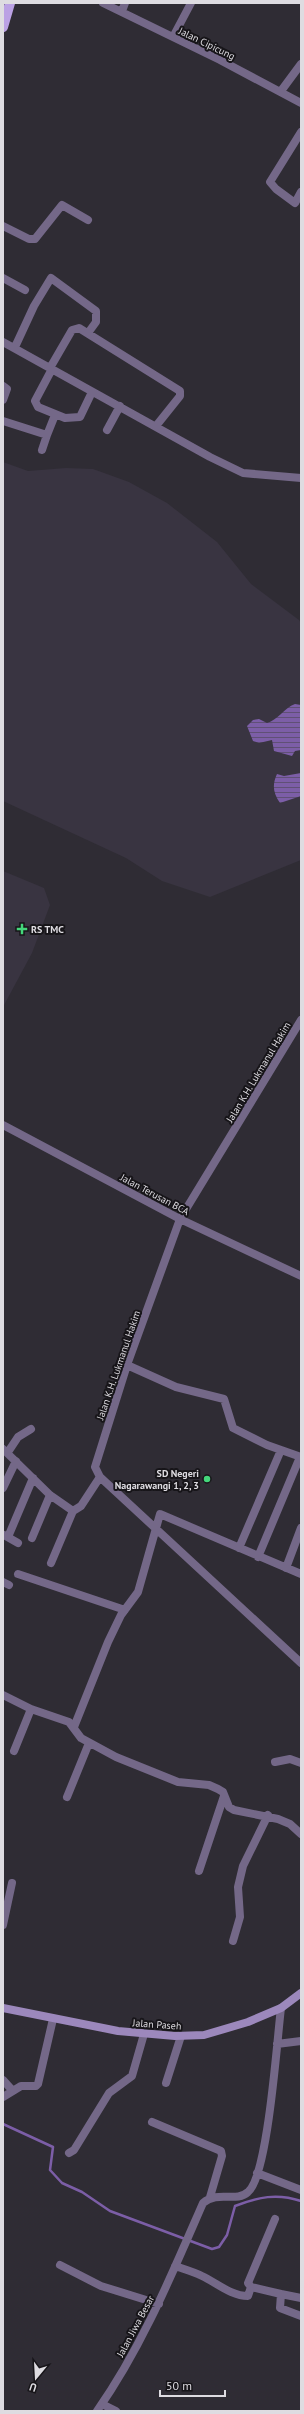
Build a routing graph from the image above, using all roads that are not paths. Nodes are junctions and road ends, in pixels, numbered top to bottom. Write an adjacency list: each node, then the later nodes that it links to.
1 (10, 3): 6 (main road)
2 (103, 3): 5 (street, Jalan Cipicung)
3 (125, 3): 5 (street)
4 (191, 3): 7 (street)
5 (122, 11): 7 (street, Jalan Cipicung)
6 (3, 26)
7 (173, 37): 9 (street, Jalan Cipicung)
8 (301, 64): 9 (street)
9 (281, 91): 10 (street, Jalan Cipicung)
10 (301, 103)
11 (301, 132): 13 (street)
12 (301, 192): 13 (street)
13 (298, 205)
14 (88, 220): 15 (street)
15 (3, 226)
16 (3, 278): 17 (street)
17 (25, 290)
18 (88, 333): 20 (street); 21 (street); 28 (street)
19 (3, 342): 20 (street)
20 (15, 347): 21 (street)
21 (51, 368): 23 (street); 26 (street)
22 (3, 386): 24 (street)
23 (92, 392): 25 (street); 26 (street)
24 (3, 400)
25 (120, 406): 28 (street); 29 (street)
26 (55, 415): 30 (street)
27 (3, 421): 30 (street)
28 (156, 426): 32 (street)
29 (107, 430)
30 (47, 435): 31 (street)
31 (42, 450)
32 (301, 478)
33 (301, 1020): 35 (street, Jalan K.H. Lukmanul Hakim)
34 (3, 1125): 35 (street, Jalan Terusan BCA)
35 (180, 1219): 36 (street, Jalan Terusan BCA); 37 (street, Jalan K.H. Lukmanul Hakim)
36 (301, 1276)
37 (128, 1365): 40 (street); 44 (street, Jalan K.H. Lukmanul Hakim)
38 (31, 1429): 39 (street)
39 (5, 1450): 42 (street)
40 (281, 1450): 41 (street); 53 (street)
41 (301, 1457): 54 (street)
42 (16, 1461): 43 (street); 45 (street)
43 (33, 1478): 46 (street); 50 (street)
44 (100, 1478): 47 (street); 49 (street)
45 (3, 1488)
46 (50, 1495): 47 (street); 51 (street)
47 (73, 1511): 55 (street)
48 (301, 1528): 56 (street)
49 (156, 1529): 53 (street); 59 (street); 60 (street)
50 (5, 1536): 52 (street)
51 (32, 1538)
52 (18, 1542)
53 (239, 1548): 54 (street)
54 (258, 1557): 56 (street)
55 (51, 1563)
56 (286, 1568): 57 (street)
57 (300, 1571)
58 (18, 1574): 59 (street)
59 (125, 1610): 63 (street)
60 (300, 1660)
61 (3, 1695): 62 (street)
62 (31, 1709): 63 (street); 65 (street)
63 (74, 1727): 64 (street)
64 (89, 1743): 68 (street); 69 (street)
65 (14, 1752)
66 (275, 1762): 67 (street)
67 (301, 1762)
68 (224, 1796): 70 (street); 72 (street)
69 (67, 1797)
70 (268, 1815): 71 (street); 75 (street)
71 (301, 1834)
72 (199, 1871)
73 (12, 1883): 74 (street)
74 (3, 1925)
75 (233, 1942)
76 (301, 1993): 78 (street, Jalan Paseh)
77 (3, 2008): 79 (street, Jalan Paseh)
78 (281, 2008): 81 (street, Jalan Paseh); 83 (street)
79 (53, 2018): 80 (street, Jalan Paseh); 86 (street)
80 (144, 2034): 81 (street, Jalan Paseh); 89 (street)
81 (181, 2036): 85 (street)
82 (301, 2041): 83 (street)
83 (277, 2044): 90 (street)
84 (3, 2080): 86 (street)
85 (166, 2083)
86 (12, 2090): 87 (street)
87 (3, 2097)
88 (152, 2122): 92 (street)
89 (69, 2153)
90 (257, 2173): 91 (street); 92 (street)
91 (301, 2190)
92 (210, 2197): 95 (street, Jalan Jiwa Besar)
93 (274, 2219): 96 (street)
94 (60, 2265): 99 (street)
95 (175, 2266): 96 (street); 99 (street, Jalan Jiwa Besar)
96 (251, 2287): 97 (street)
97 (281, 2294): 98 (street); 100 (street)
98 (301, 2298)
99 (159, 2304): 101 (street, Jalan Jiwa Besar)
100 (301, 2316)
101 (102, 2404): 102 (street, Jalan Jiwa Besar); 103 (street)
102 (97, 2411)
103 (116, 2411)

